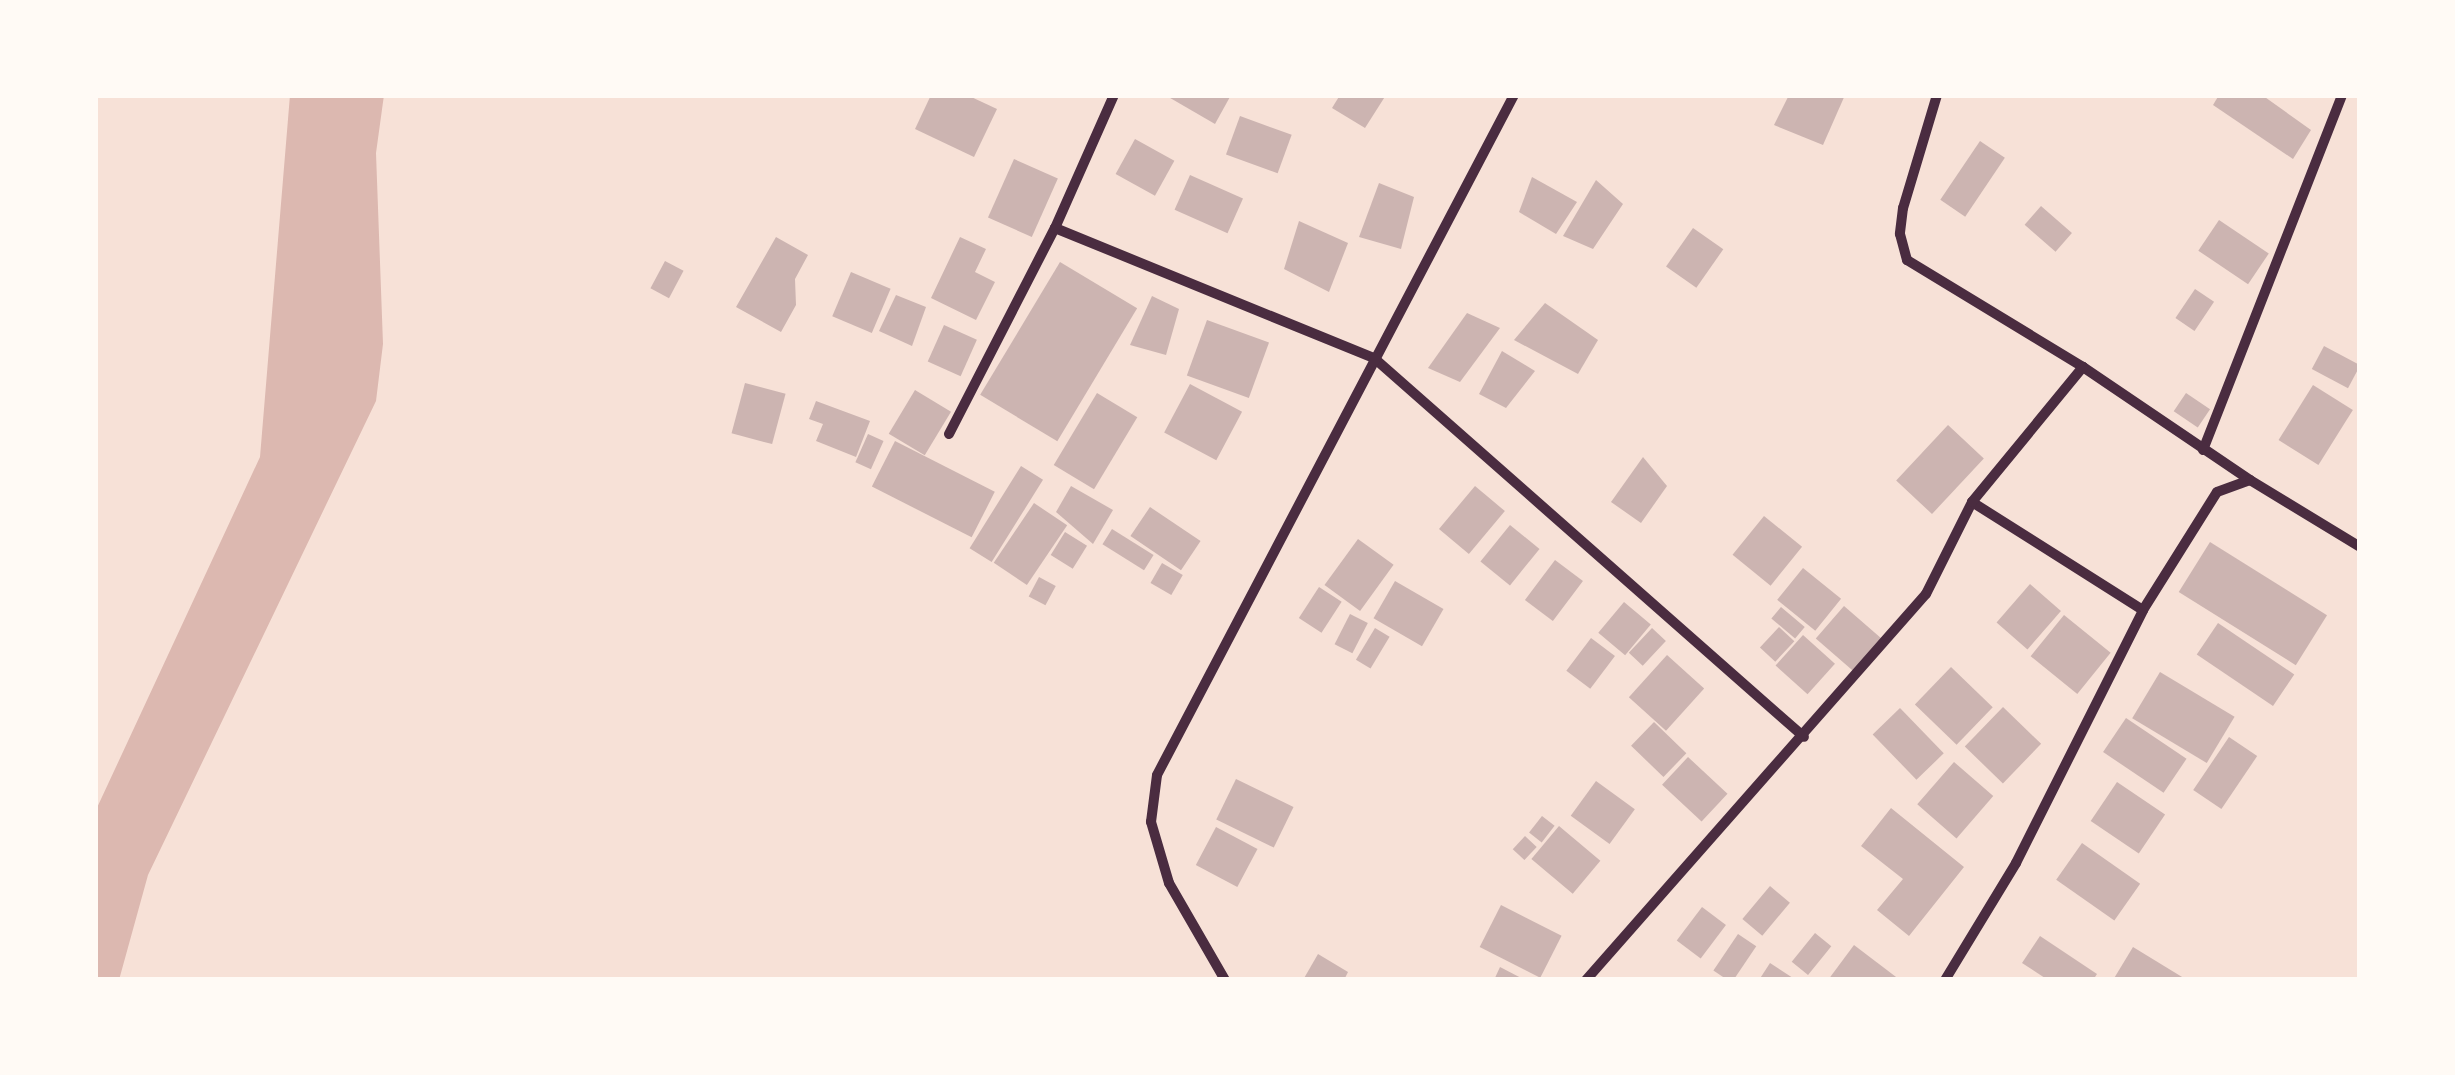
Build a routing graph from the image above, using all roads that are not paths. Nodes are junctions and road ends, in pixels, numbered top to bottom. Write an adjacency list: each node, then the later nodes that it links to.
1 (1114, 95): 5 (street)
2 (1514, 95): 6 (street)
3 (1937, 95): 7 (street)
4 (2342, 95): 9 (street)
5 (1055, 228): 6 (street); 8 (street)
6 (1374, 358): 14 (street); 15 (street)
7 (2083, 367): 9 (street); 11 (street)
8 (949, 434)
9 (2203, 450): 10 (street)
10 (2250, 480): 12 (street); 13 (street)
11 (1972, 502): 13 (street); 14 (street)
12 (2360, 547)
13 (2143, 610): 17 (street)
14 (1804, 737): 16 (street)
15 (1225, 980)
16 (1586, 980)
17 (1945, 980)

